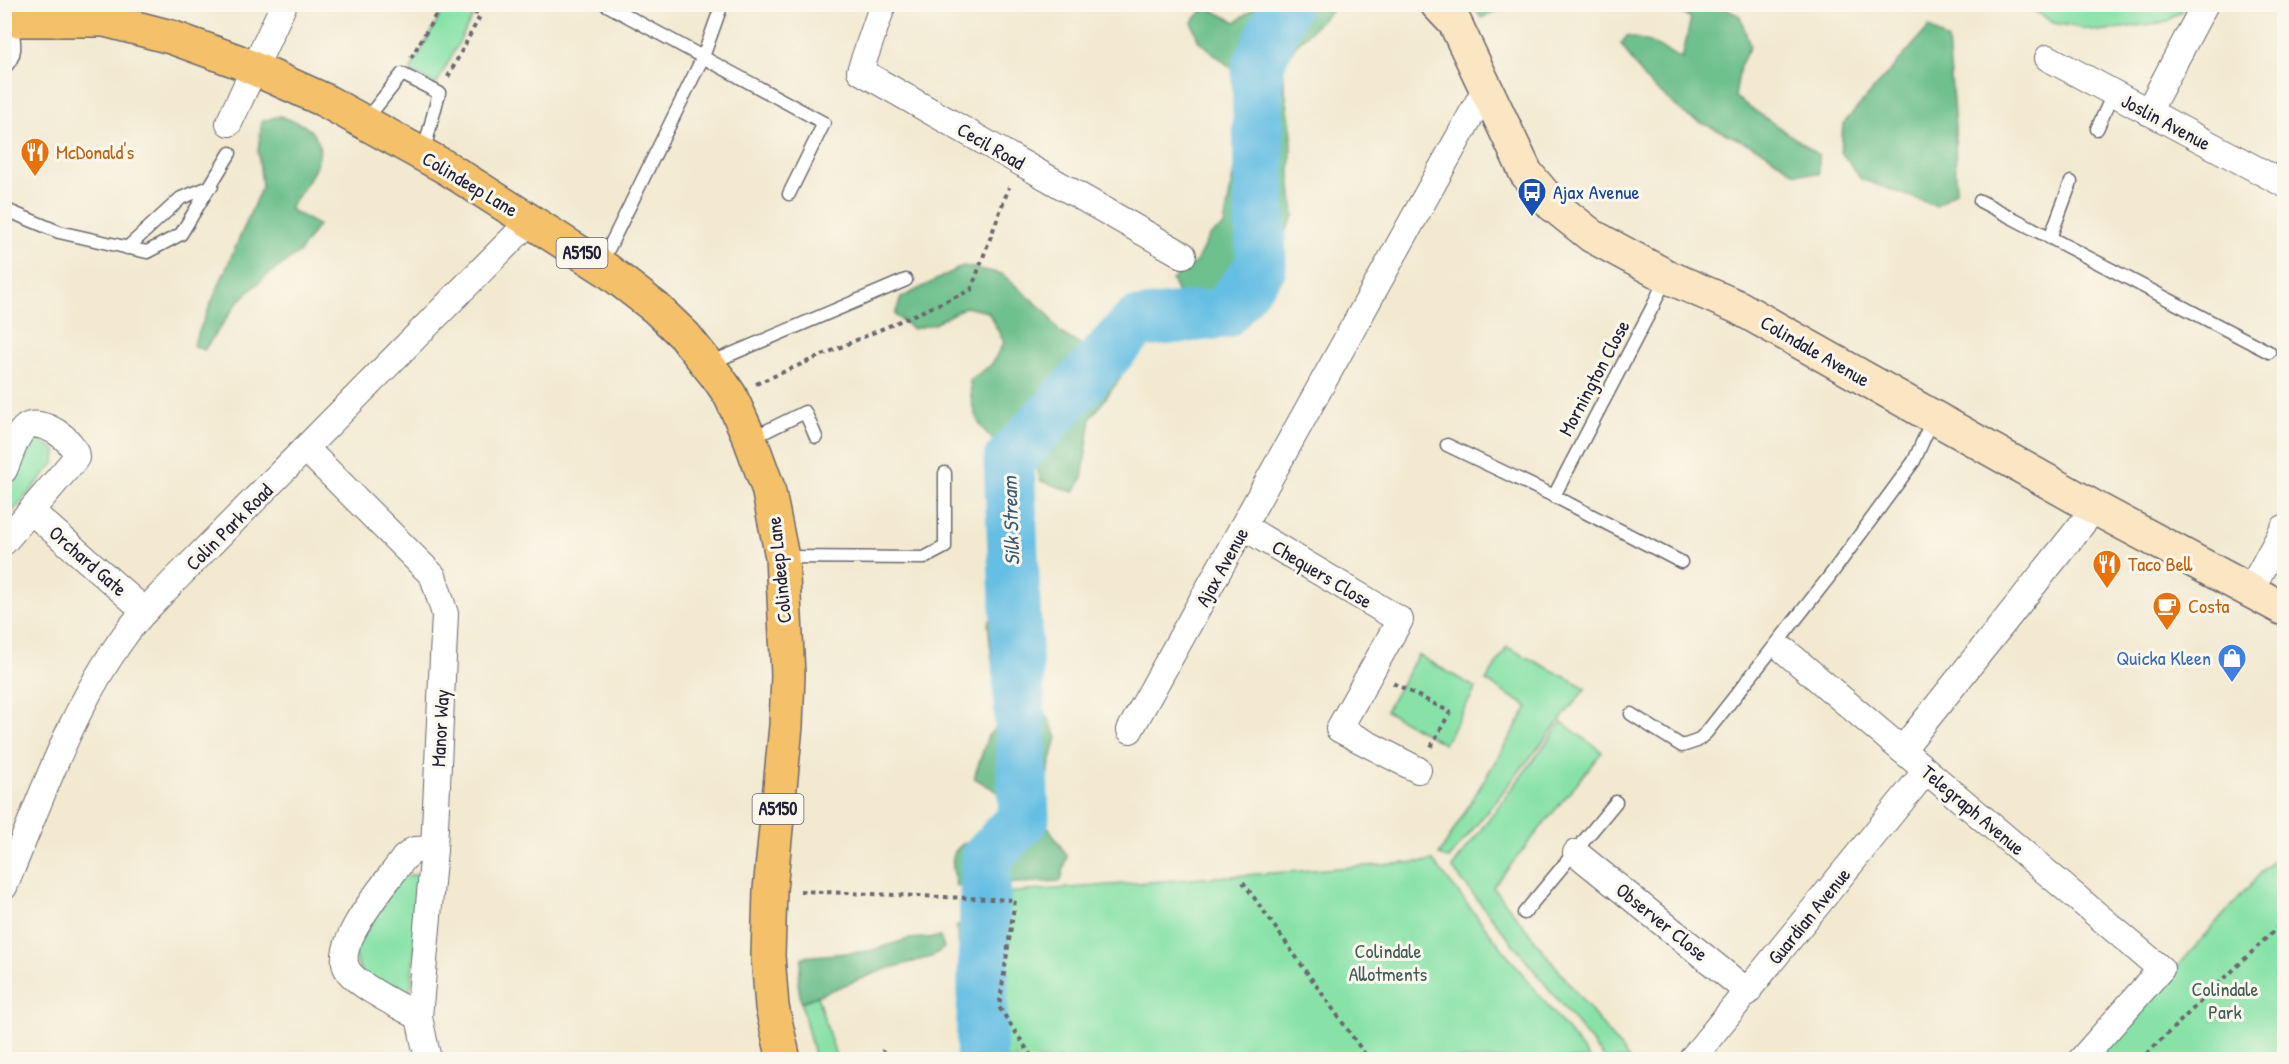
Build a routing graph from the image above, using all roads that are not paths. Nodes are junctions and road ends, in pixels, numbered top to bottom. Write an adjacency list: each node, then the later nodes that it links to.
1 (284, 4): 13 (street)
2 (605, 4): 10 (lane)
3 (722, 4): 10 (lane)
4 (883, 4): 31 (street, Cecil Road)
5 (1437, 4): 14 (street, Colindale Avenue)
6 (2205, 4): 16 (street)
7 (61, 12): 8 (main road, Colindeep Lane / A5150); 9 (main road, Colindeep Lane / A5150)
8 (102, 12): 13 (main road, Colindeep Lane / A5150)
9 (8, 20): 12 (lane)
10 (703, 57): 25 (lane); 32 (lane)
11 (2048, 58): 15 (street, Joslin Avenue)
12 (4, 68)
13 (254, 68): 17 (main road, Colindeep Lane / A5150); 18 (street)
14 (1486, 88): 33 (street, Colindale Avenue); 47 (street, Ajax Avenue)
15 (2113, 94): 16 (street, Joslin Avenue); 19 (lane)
16 (2148, 112): 23 (street, Joslin Avenue)
17 (365, 122): 21 (main road, Colindeep Lane / A5150); 21 (lane)
18 (229, 123)
19 (2097, 129)
20 (230, 153): 24 (lane)
21 (423, 155): 28 (main road, Colindeep Lane / A5150)
22 (2071, 182): 29 (lane)
23 (2284, 184)
24 (212, 186): 30 (lane); 30 (lane)
25 (789, 194)
26 (1980, 201): 29 (lane)
27 (4, 209): 30 (lane)
28 (530, 221): 32 (main road, Colindeep Lane / A5150); 41 (street, Colin Park Road)
29 (2050, 238): 35 (lane)
30 (127, 248)
31 (1183, 255)
32 (601, 266): 36 (main road, Colindeep Lane / A5150)
33 (1666, 276): 37 (street, Colindale Avenue); 44 (lane, Mornington Close)
34 (906, 280): 36 (lane)
35 (2269, 352)
36 (708, 364): 39 (main road, Colindeep Lane / A5150)
37 (1933, 418): 45 (street, Colindale Avenue); 56 (lane)
38 (816, 437): 39 (lane)
39 (750, 439): 50 (main road, Colindeep Lane / A5150)
40 (1447, 445): 44 (lane)
41 (306, 450): 54 (street, Colin Park Road); 62 (street, Manor Way)
42 (4, 470): 46 (street, Orchard Gate)
43 (945, 473): 50 (lane)
44 (1554, 496): 51 (lane)
45 (2095, 508): 52 (street, Colindale Avenue); 58 (street)
46 (31, 511): 49 (street, Orchard Gate); 54 (street, Orchard Gate)
47 (1244, 527): 57 (street, Ajax Avenue); 59 (street, Chequers Close)
48 (2284, 528): 52 (street)
49 (4, 542)
50 (782, 557): 69 (main road, Colindeep Lane / A5150)
51 (1681, 562)
52 (2250, 591): 53 (street, Colindale Avenue)
53 (2284, 609)
54 (146, 611): 64 (street, Colin Park Road)
55 (1785, 651): 58 (street, Telegraph Avenue)
56 (1632, 714)
57 (1130, 730)
58 (1902, 750): 60 (street, Telegraph Avenue)
59 (1418, 770)
60 (1926, 771): 66 (street, Guardian Avenue); 71 (street, Telegraph Avenue)
61 (1616, 802): 63 (lane)
62 (434, 849): 67 (street, Manor Way); 67 (street)
63 (1576, 852): 65 (lane); 66 (street, Observer Close)
64 (4, 887)
65 (1524, 913)
66 (1748, 992): 70 (street, Guardian Avenue)
67 (420, 1017): 68 (street, Manor Way)
68 (428, 1059)
69 (784, 1059)
70 (1691, 1059)
71 (2081, 1059)

